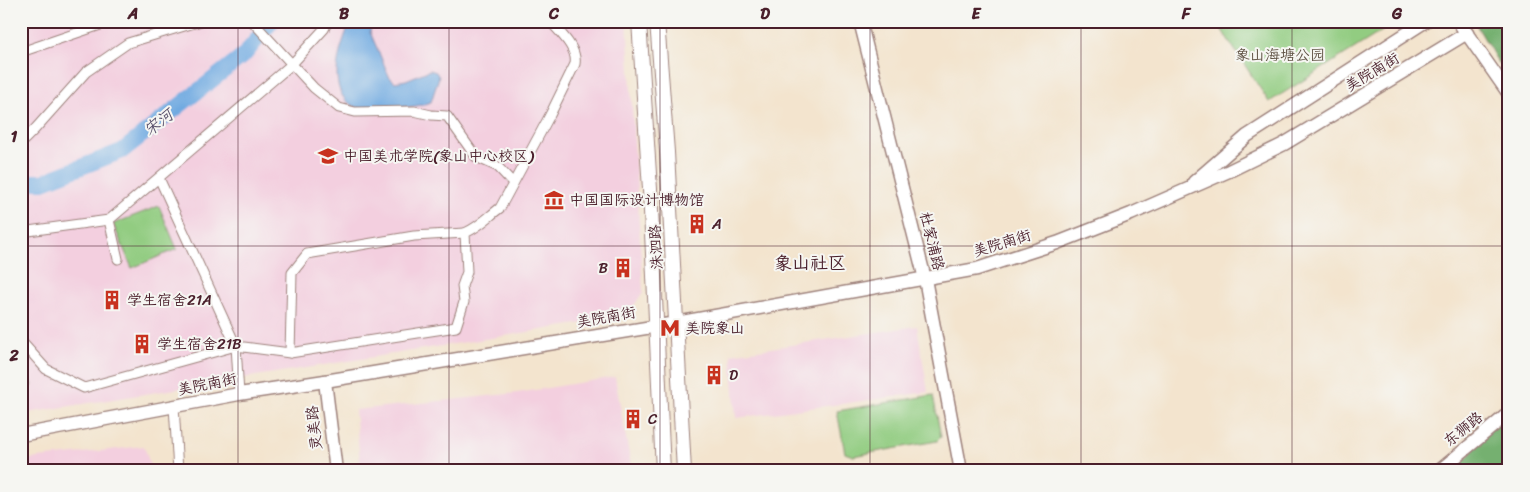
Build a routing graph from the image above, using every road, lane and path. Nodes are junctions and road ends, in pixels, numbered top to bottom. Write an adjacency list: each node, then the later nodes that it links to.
1 (112, 21): 12 (street)
2 (201, 21): 15 (street)
3 (252, 21): 13 (street)
4 (328, 21): 13 (street)
5 (550, 21): 17 (street)
6 (639, 21): 25 (main road, 洙泗路)
7 (657, 21): 24 (main road, 洙泗路)
8 (860, 21): 23 (street, 杜家浦路)
9 (1426, 21): 18 (street, 美院南街)
10 (1458, 21): 11 (street)
11 (1467, 33): 14 (street); 18 (street, 美院南街)
12 (21, 52)
13 (292, 64): 16 (street); 17 (street)
14 (1509, 94)
15 (21, 143)
16 (158, 178): 19 (street); 27 (street)
17 (513, 183): 21 (street)
18 (1185, 189): 23 (street, 美院南街)
19 (109, 220): 20 (street); 22 (street)
20 (21, 232)
21 (465, 233): 28 (street); 28 (street)
22 (118, 259)
23 (925, 279): 24 (street, 美院南街); 38 (street, 杜家浦路)
24 (676, 323): 25 (street, 美院南街); 37 (main road, 洙泗路)
25 (655, 326): 29 (street, 美院南街); 36 (main road, 洙泗路)
26 (21, 341): 27 (street)
27 (236, 346): 28 (street); 30 (street)
28 (290, 353)
29 (325, 381): 30 (street, 美院南街); 35 (street, 灵美路)
30 (239, 394): 31 (street, 美院南街)
31 (174, 406): 33 (street, 美院南街); 34 (street)
32 (1509, 413): 39 (street, 东狮路)
33 (21, 435)
34 (178, 471)
35 (336, 471)
36 (663, 471)
37 (684, 471)
38 (961, 471)
39 (1439, 471)

